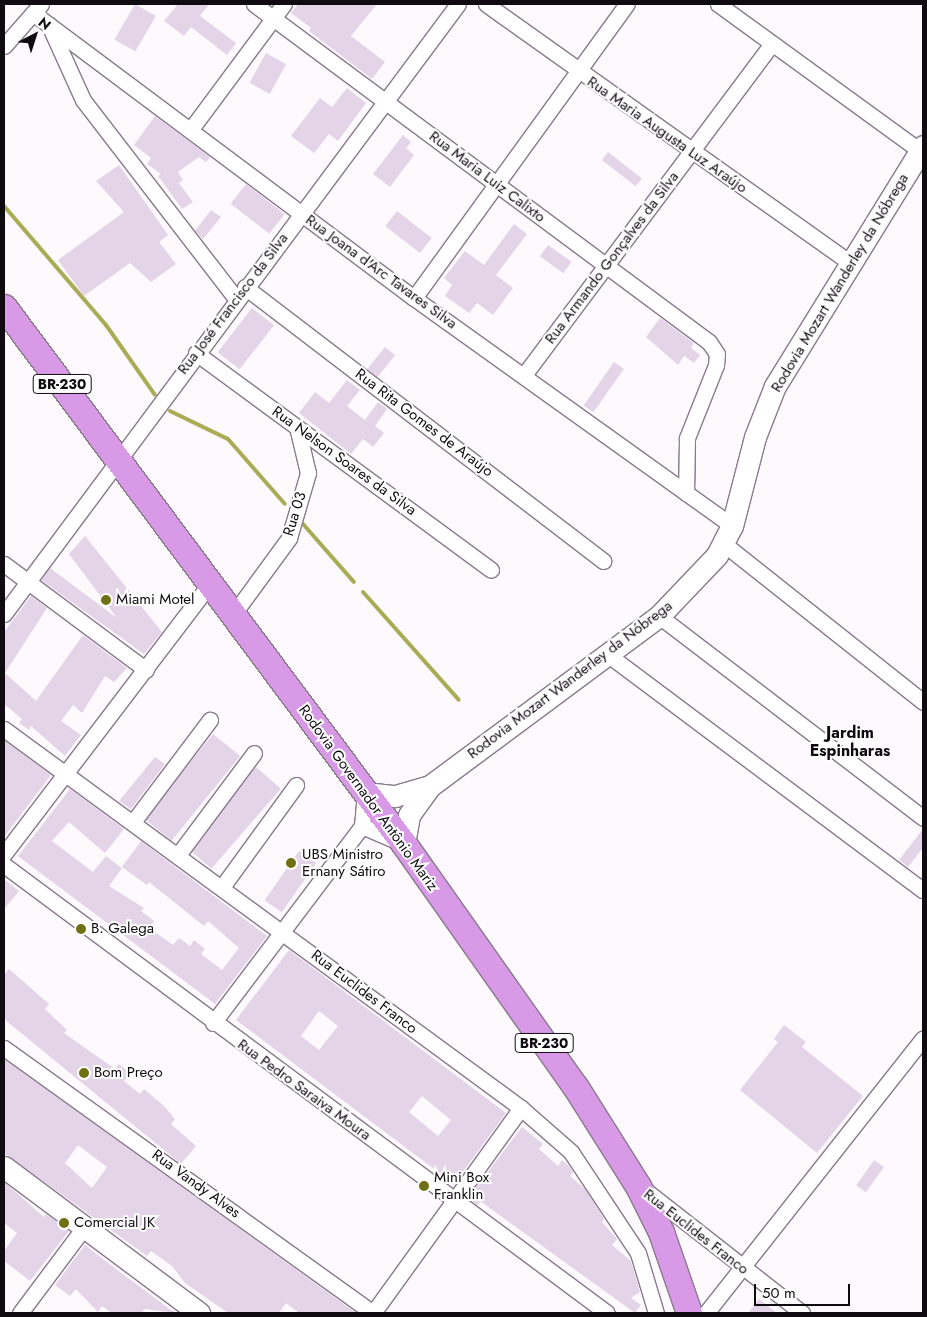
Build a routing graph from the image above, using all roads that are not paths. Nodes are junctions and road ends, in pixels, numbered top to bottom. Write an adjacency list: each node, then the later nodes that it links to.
1 (254, 4): 8 (street, Rua Maria Luiz Calixto)
2 (284, 4): 8 (street)
3 (458, 4): 13 (street, Rua José Francisco da Silva)
4 (486, 4): 12 (street, Rua Maria Augusta Luz Araújo)
5 (627, 4): 12 (street)
6 (718, 4): 10 (street)
7 (37, 9): 9 (street, Rua Joana d'Arc Tavares Silva); 11 (street)
8 (274, 17): 13 (street, Rua Maria Luiz Calixto); 14 (street)
9 (49, 26): 14 (street, Rua Joana d'Arc Tavares Silva); 21 (street, Rua Rita Gomes de Araújo)
10 (772, 43): 15 (street); 16 (street, Rua Armando Gonçalves da Silva)
11 (4, 46)
12 (576, 70): 16 (street, Rua Maria Augusta Luz Araújo); 17 (street)
13 (384, 100): 17 (street, Rua Maria Luiz Calixto); 18 (street, Rua José Francisco da Silva)
14 (191, 130): 18 (street, Rua Joana d'Arc Tavares Silva)
15 (922, 149): 19 (main road, Rodovia Mozart Wanderley da Nóbrega)
16 (691, 153): 19 (street, Rua Maria Augusta Luz Araújo); 20 (street, Rua Armando Gonçalves da Silva)
17 (495, 181): 20 (street, Rua Maria Luiz Calixto); 22 (street)
18 (302, 213): 21 (street, Rua José Francisco da Silva); 22 (street, Rua Joana d'Arc Tavares Silva)
19 (850, 264): 29 (main road, Rodovia Mozart Wanderley da Nóbrega)
20 (603, 266): 25 (street, Rua Armando Gonçalves da Silva); 28 (street, Rua Maria Luiz Calixto)
21 (240, 293): 24 (street, Rua José Francisco da Silva); 30 (street, Rua Rita Gomes de Araújo)
22 (414, 298): 25 (street, Rua Joana d'Arc Tavares Silva)
23 (4, 307): 27 (highway, Rodovia Governador Antônio Mariz / BR-230)
24 (196, 353): 26 (street, Rua Nelson Soares da Silva); 27 (street, Rua José Francisco da Silva)
25 (524, 376): 28 (street, Rua Joana d'Arc Tavares Silva)
26 (297, 426): 32 (street, Rua Nelson Soares da Silva); 36 (street, Rua 03)
27 (119, 462): 33 (street, Rua José Francisco da Silva); 34 (highway, Rodovia Governador Antônio Mariz / BR-230)
28 (686, 493): 29 (street, Rua Joana d'Arc Tavares Silva)
29 (728, 535): 37 (main road, Rodovia Mozart Wanderley da Nóbrega); 40 (street, Rua Joana d'Arc Tavares Silva)
30 (603, 561)
31 (4, 564): 33 (street)
32 (491, 570)
33 (28, 582): 35 (street, Rua José Francisco da Silva); 39 (street)
34 (209, 585): 36 (highway, Rodovia Governador Antônio Mariz / BR-230); 39 (street)
35 (4, 614)
36 (232, 616): 46 (highway, Rodovia Governador Antônio Mariz / BR-230)
37 (659, 616): 38 (main road, Rodovia Mozart Wanderley da Nóbrega); 48 (street)
38 (607, 654): 47 (main road, Rodovia Mozart Wanderley da Nóbrega); 56 (street)
39 (146, 670): 44 (street)
40 (923, 702)
41 (210, 720): 49 (street)
42 (4, 729): 44 (street, Rua Euclides Franco)
43 (254, 753): 53 (street)
44 (66, 774): 49 (street, Rua Euclides Franco); 52 (street)
45 (296, 785): 55 (street)
46 (365, 792): 47 (main road, Rodovia Mozart Wanderley da Nóbrega); 50 (street); 51 (highway, Rodovia Governador Antônio Mariz / BR-230)
47 (399, 807): 51 (main road)
48 (923, 818)
49 (133, 822): 53 (street, Rua Euclides Franco)
50 (362, 826): 51 (street); 57 (street)
51 (404, 844): 65 (highway, Rodovia Governador Antônio Mariz / BR-230)
52 (4, 854)
53 (178, 855): 55 (street, Rua Euclides Franco)
54 (4, 865): 58 (street, Rua Pedro Saraiva Moura)
55 (222, 887): 57 (street, Rua Euclides Franco)
56 (923, 890)
57 (282, 931): 58 (street); 63 (street, Rua Euclides Franco)
58 (213, 1023): 66 (street, Rua Pedro Saraiva Moura)
59 (4, 1036): 62 (street, Rua Vandy Alves)
60 (923, 1038): 68 (street)
61 (4, 1048): 62 (street, Rua Vandy Alves)
62 (20, 1055): 71 (street, Rua Vandy Alves)
63 (520, 1108): 66 (street); 73 (street, Rua Euclides Franco)
64 (4, 1167): 67 (main road)
65 (638, 1186): 68 (street, Rua Euclides Franco); 74 (highway, Rodovia Governador Antônio Mariz / BR-230)
66 (452, 1199): 71 (street); 72 (street, Rua Pedro Saraiva Moura)
67 (85, 1226): 69 (street); 70 (main road)
68 (742, 1268): 75 (street); 76 (street, Rua Euclides Franco)
69 (20, 1313)
70 (200, 1313)
71 (373, 1313)
72 (607, 1313)
73 (656, 1313)
74 (689, 1313)
75 (706, 1313)
76 (802, 1313)

